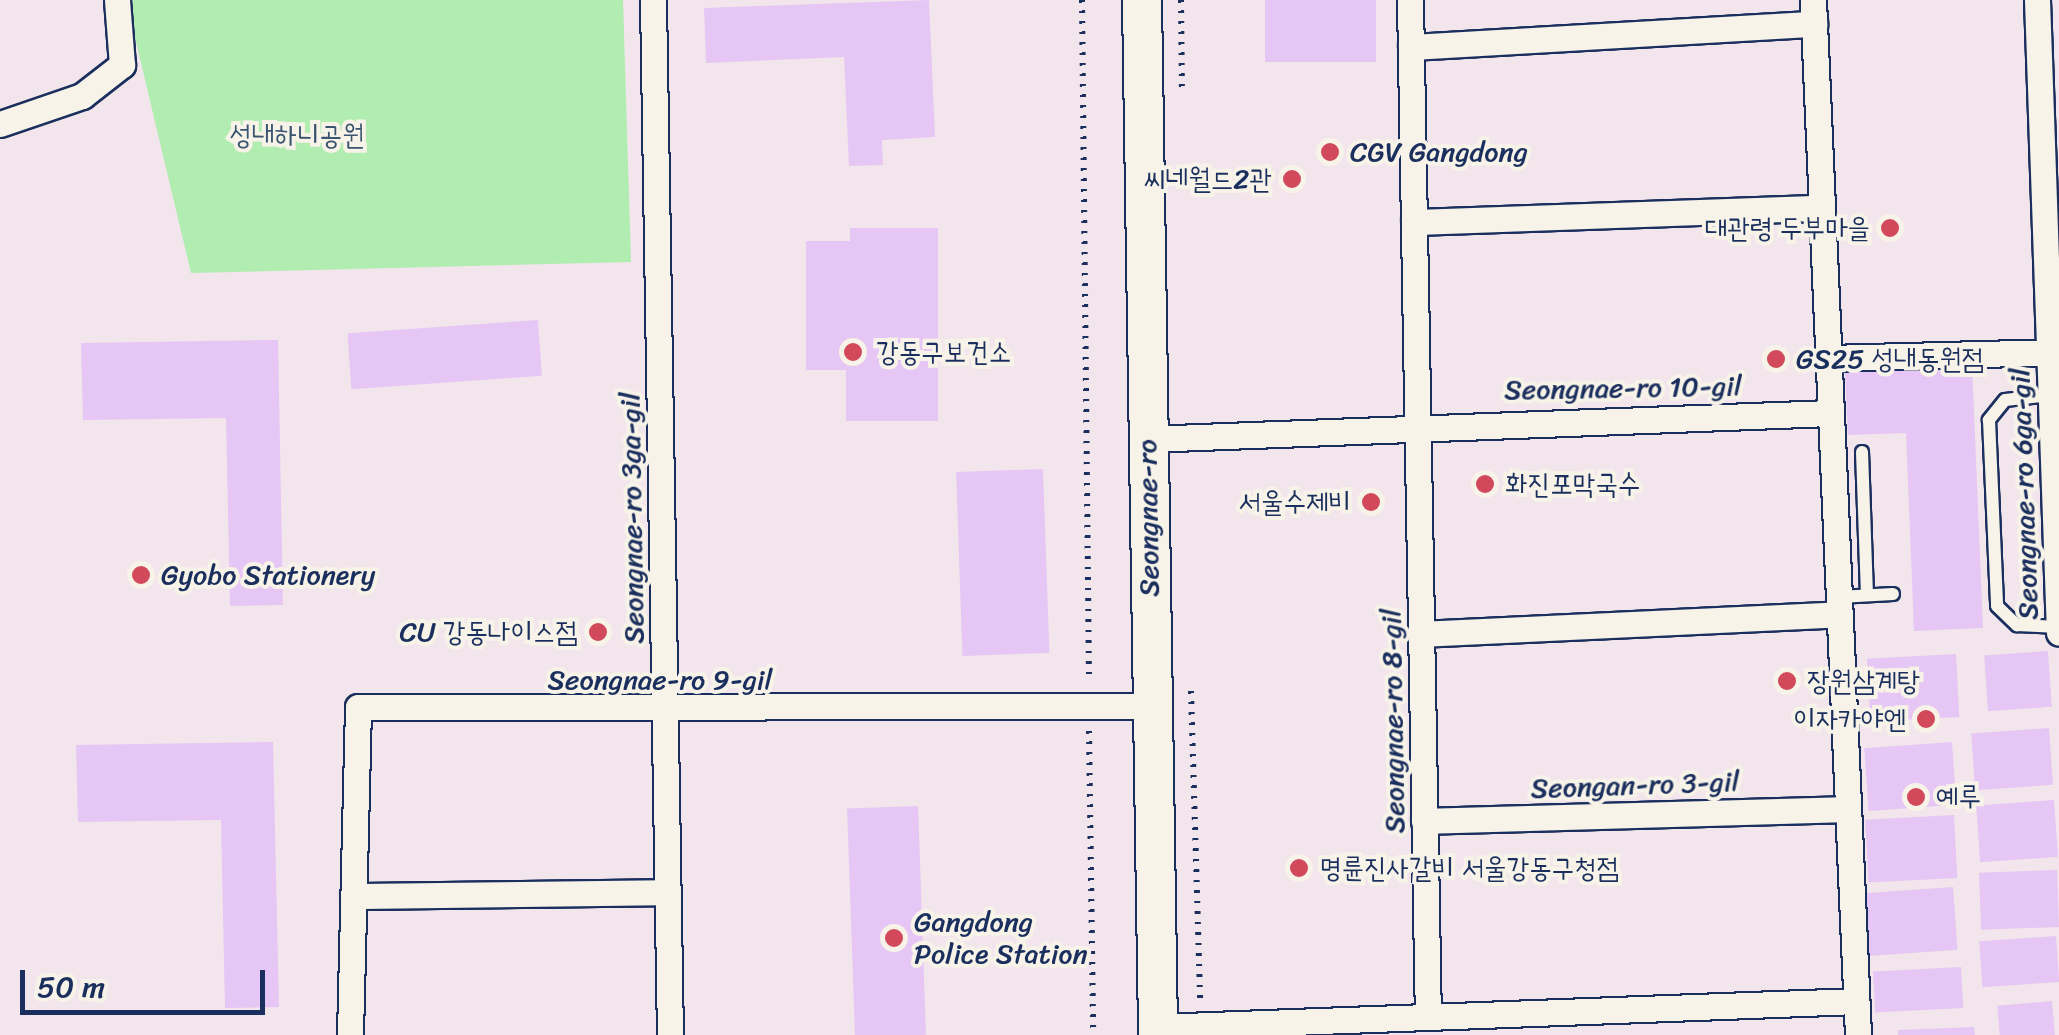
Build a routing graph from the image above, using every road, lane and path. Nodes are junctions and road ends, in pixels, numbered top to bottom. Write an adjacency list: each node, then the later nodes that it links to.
1 (117, 0): 9 (street)
2 (653, 0): 28 (street, Seongnae-ro 3ga-gil)
3 (1082, 0): 26 (path)
4 (1142, 0): 18 (street, Seongnae-ro)
5 (1410, 0): 8 (street)
6 (2037, 0): 10 (street, Seongnae-ro 6ga-gil)
7 (1813, 12): 8 (street); 11 (street)
8 (1411, 47): 12 (street)
9 (0, 124)
10 (2051, 159): 13 (street, Seongnae-ro 6ga-gil)
11 (1822, 208): 12 (street); 14 (street)
12 (1414, 222): 17 (street)
13 (2054, 352): 14 (street, Seongnae-ro 6ga-gil); 15 (street, Seongnae-ro 6ga-gil)
14 (1828, 358): 16 (street)
15 (2050, 395): 20 (street, Seongnae-ro 6ga-gil); 24 (lane)
16 (1830, 413): 17 (street, Seongnae-ro 10-gil); 23 (street)
17 (1417, 423): 18 (street, Seongnae-ro 10-gil); 25 (street, Seongnae-ro 8-gil)
18 (1147, 439): 27 (street, Seongnae-ro)
19 (1862, 452): 22 (lane)
20 (2057, 527): 24 (street, Seongnae-ro 6ga-gil)
21 (1893, 594): 22 (lane)
22 (1867, 595): 23 (lane)
23 (1839, 605): 25 (street); 29 (street)
24 (2059, 630)
25 (1421, 634): 30 (street, Seongnae-ro 8-gil)
26 (1089, 706): 27 (street, Seongnae-ro 9-gil); 28 (street, Seongnae-ro 9-gil); 38 (path)
27 (1152, 706): 35 (street, Seongnae-ro)
28 (665, 712): 31 (street, Seongnae-ro 3ga-gil); 32 (street, Seongnae-ro 9-gil)
29 (1848, 808): 30 (street, Seongan-ro 3-gil); 33 (street)
30 (1424, 821): 34 (street, Seongnae-ro 8-gil)
31 (668, 892): 32 (street); 37 (street, Seongnae-ro 3ga-gil)
32 (353, 896): 36 (street, Seongnae-ro 9-gil)
33 (1856, 1001): 34 (street); 39 (street)
34 (1428, 1017): 35 (street)
35 (1158, 1031)
36 (350, 1035)
37 (670, 1035)
38 (1093, 1035)
39 (1858, 1035)

